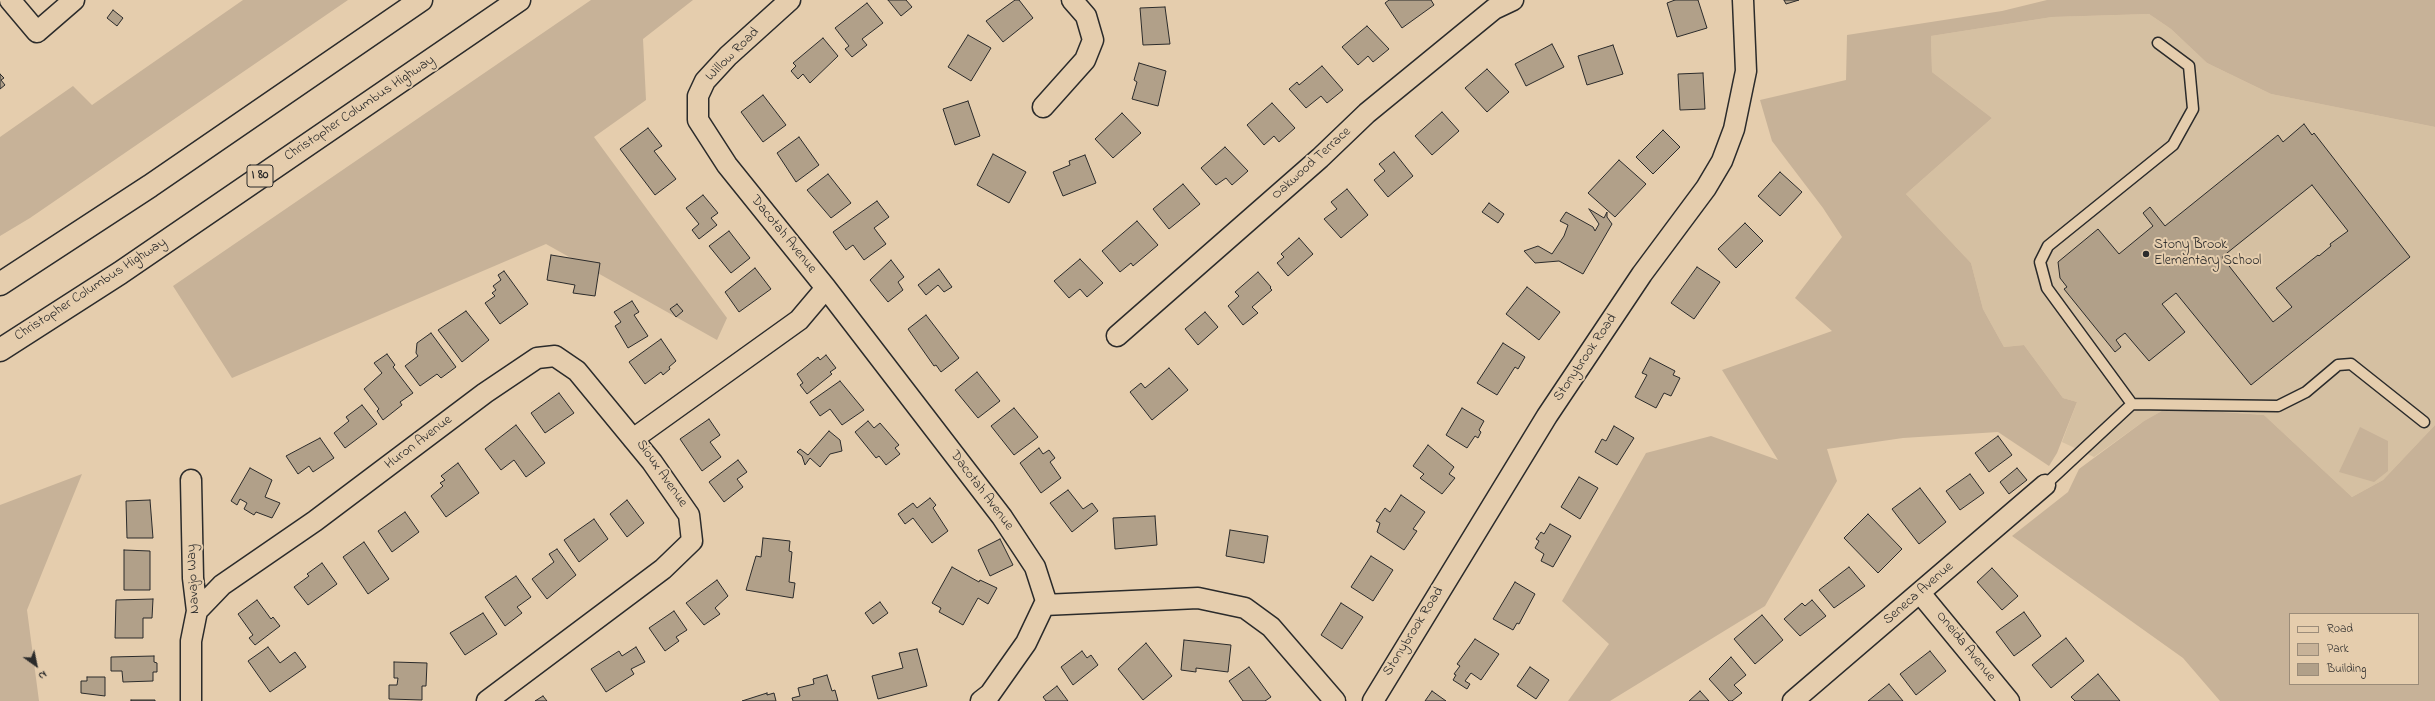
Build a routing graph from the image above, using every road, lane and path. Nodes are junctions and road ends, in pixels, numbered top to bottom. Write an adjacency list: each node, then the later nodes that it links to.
1 (10, 0): 2 (street)
2 (74, 0)
3 (420, 0): 12 (highway)
4 (519, 0): 15 (highway, Christopher Columbus Highway / I 80)
5 (790, 0): 11 (street, Willow Road)
6 (1072, 0): 10 (street)
7 (1513, 0): 14 (street, Oakwood Terrace)
8 (1743, 0): 28 (street, Stonybrook Road)
9 (2158, 43): 16 (lane)
10 (1043, 107)
11 (698, 120): 13 (street, Dacotah Avenue)
12 (0, 284)
13 (826, 288): 18 (street, Sioux Avenue); 22 (street, Dacotah Avenue)
14 (1117, 336)
15 (0, 350)
16 (2132, 404): 17 (lane); 20 (lane)
17 (2424, 422)
18 (633, 439): 23 (street, Huron Avenue); 25 (street, Sioux Avenue)
19 (191, 480): 23 (street, Navajo Way)
20 (2045, 485): 21 (street, Seneca Avenue)
21 (1920, 593): 29 (street, Seneca Avenue); 30 (street, Oneida Avenue)
22 (1044, 606): 26 (street); 27 (street)
23 (197, 611): 24 (street, Navajo Way)
24 (191, 701)
25 (486, 701)
26 (981, 701)
27 (1335, 701)
28 (1373, 701)
29 (1793, 701)
30 (2009, 701)

